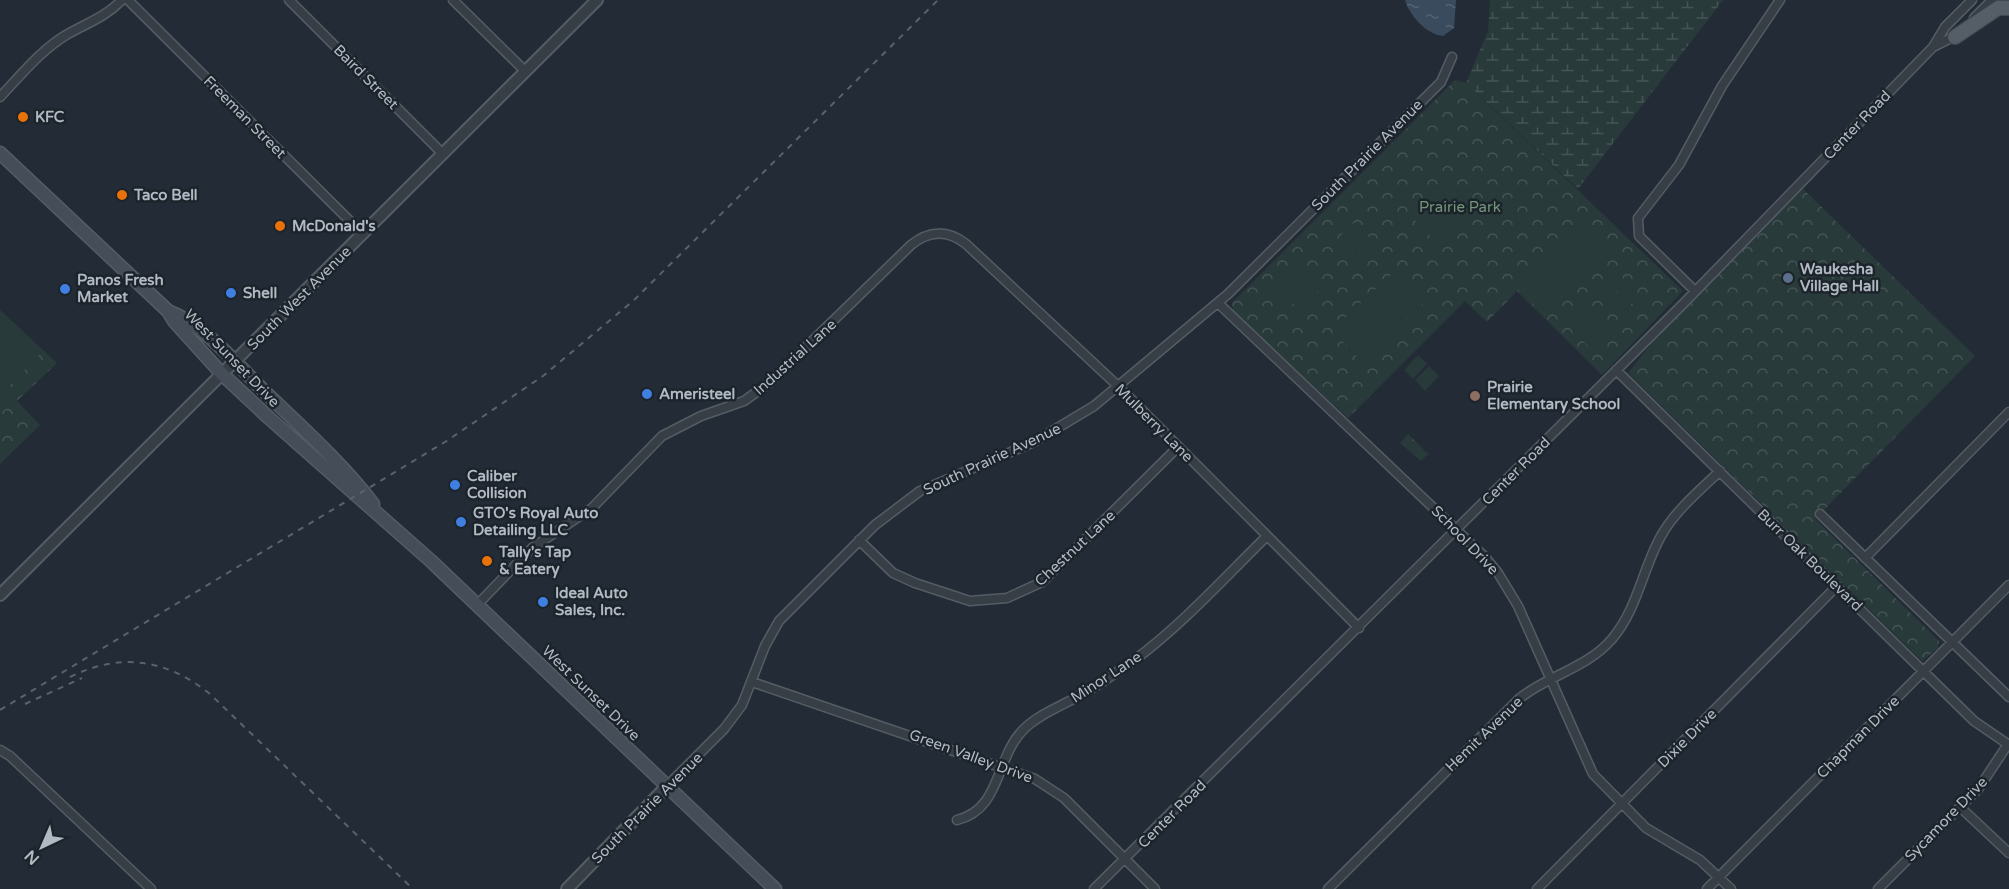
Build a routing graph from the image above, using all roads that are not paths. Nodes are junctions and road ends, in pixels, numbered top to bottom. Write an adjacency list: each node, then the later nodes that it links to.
1 (122, 0): 14 (street)
2 (128, 0): 18 (street, Freeman Street)
3 (289, 0): 16 (street, Baird Street)
4 (453, 0): 13 (street)
5 (597, 0): 13 (street, South West Avenue)
6 (1780, 0): 19 (street)
7 (1972, 0): 11 (street, Center Road)
8 (1992, 0): 10 (street, Center Road)
9 (2009, 8): 10 (main road)
10 (1955, 37): 11 (street, Center Road)
11 (1932, 47): 19 (street, Center Road)
12 (1452, 57): 20 (street, South Prairie Avenue)
13 (525, 71): 16 (street, South West Avenue)
14 (0, 96)
15 (0, 153): 21 (main road, West Sunset Drive)
16 (443, 154): 18 (street, South West Avenue)
17 (939, 233): 25 (street, Mulberry Lane); 38 (street, Industrial Lane)
18 (363, 234): 22 (street, South West Avenue)
19 (1695, 291): 23 (street, Center Road)
20 (1218, 303): 25 (street, South Prairie Avenue); 31 (street, School Drive)
21 (168, 311): 22 (main road, West Sunset Drive); 24 (main road, West Sunset Drive)
22 (235, 362): 24 (street, South West Avenue); 30 (main road, West Sunset Drive)
23 (1616, 370): 28 (street, Burr Oak Boulevard); 31 (street, Center Road)
24 (222, 374): 30 (main road, West Sunset Drive); 37 (street, South West Avenue)
25 (1118, 386): 27 (street, Mulberry Lane); 33 (street, South Prairie Avenue)
26 (2009, 412): 34 (street)
27 (1178, 447): 32 (street, Mulberry Lane); 33 (street, Chestnut Lane)
28 (1720, 471): 36 (street, Burr Oak Boulevard); 42 (street, Hemit Avenue)
29 (1820, 514): 34 (street)
30 (385, 519): 38 (main road, West Sunset Drive)
31 (1458, 529): 39 (street, Center Road); 42 (street, School Drive)
32 (1267, 536): 39 (street, Mulberry Lane); 47 (street, Minor Lane)
33 (859, 540): 43 (street, South Prairie Avenue)
34 (1865, 558): 40 (street)
35 (2009, 585): 40 (street, Chapman Drive)
36 (1837, 586): 41 (street, Burr Oak Boulevard); 49 (street, Dixie Drive)
37 (0, 595)
38 (477, 605): 48 (main road, West Sunset Drive)
39 (1359, 628): 53 (street, Center Road)
40 (1952, 643): 41 (street, Chapman Drive); 44 (street)
41 (1923, 671): 45 (street, Burr Oak Boulevard); 54 (street, Chapman Drive)
42 (1550, 680): 49 (street, School Drive); 60 (street, Hemit Avenue)
43 (752, 682): 47 (street, Green Valley Drive); 48 (street, South Prairie Avenue)
44 (2009, 697)
45 (2009, 744): 50 (street, Sycamore Drive)
46 (0, 750): 55 (street)
47 (1002, 766): 51 (street, Minor Lane); 53 (street, Green Valley Drive)
48 (667, 786): 56 (street, South Prairie Avenue); 57 (main road, West Sunset Drive)
49 (1620, 804): 54 (street, School Drive); 61 (street, Dixie Drive)
50 (1960, 807): 52 (street); 64 (street, Sycamore Drive)
51 (957, 820)
52 (2009, 853)
53 (1126, 859): 58 (street, Center Road); 59 (street, Green Valley Drive)
54 (1719, 877): 62 (street, Chapman Drive); 63 (street, School Drive)
55 (151, 889)
56 (567, 889)
57 (775, 889)
58 (1094, 889)
59 (1155, 889)
60 (1328, 889)
61 (1537, 889)
62 (1707, 889)
63 (1731, 889)
64 (1878, 889)

